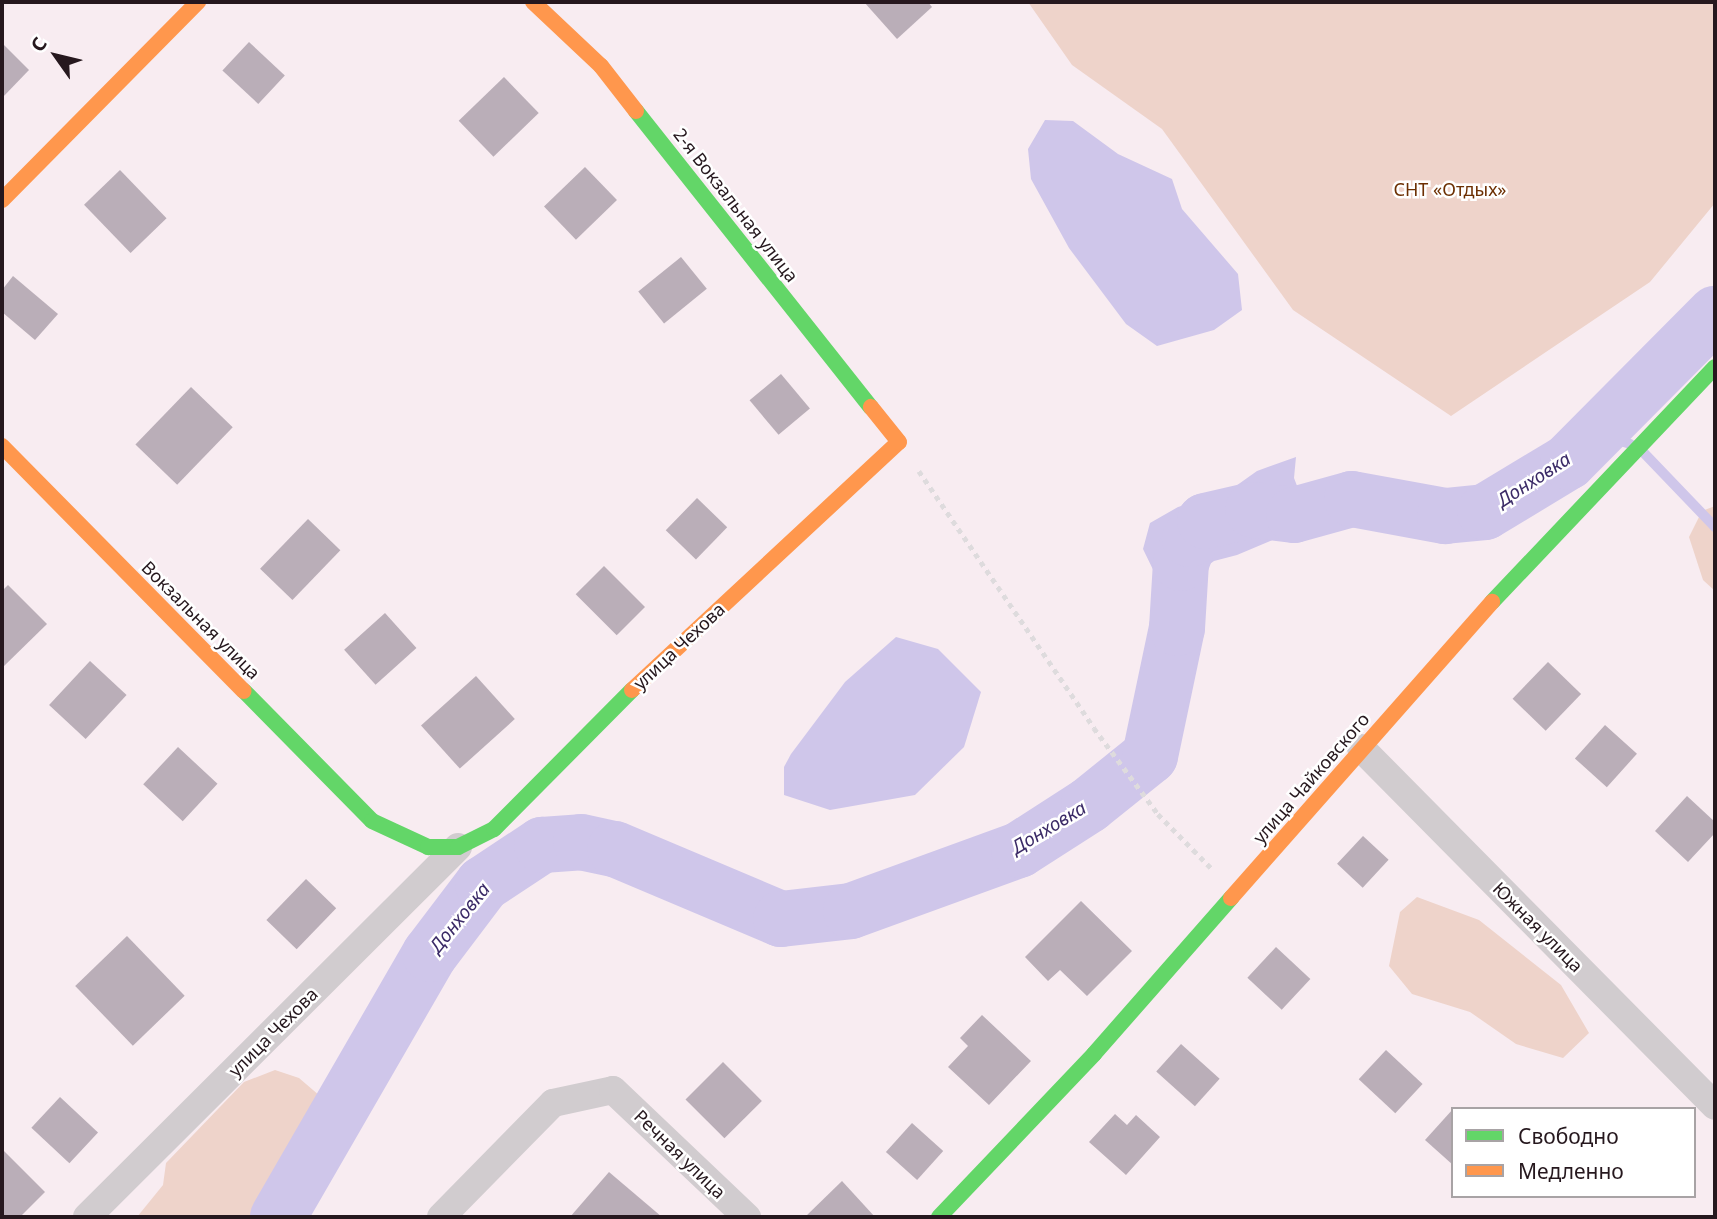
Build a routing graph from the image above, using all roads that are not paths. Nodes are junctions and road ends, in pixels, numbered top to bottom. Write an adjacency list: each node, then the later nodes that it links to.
1 (198, 2): 3 (street)
2 (533, 2): 5 (street, 2-я Вокзальная улица)
3 (2, 200)
4 (1715, 367): 7 (street, улица Чайковского)
5 (899, 442): 9 (street, улица Чехова)
6 (2, 446): 8 (street, Вокзальная улица)
7 (1361, 748): 10 (street, Южная улица); 14 (street, улица Чайковского)
8 (372, 821): 9 (street, улица Чехова)
9 (458, 847): 11 (street, улица Чехова)
10 (1715, 1106)
11 (87, 1217)
12 (441, 1217): 13 (street, Речная улица)
13 (747, 1217)
14 (939, 1217)

